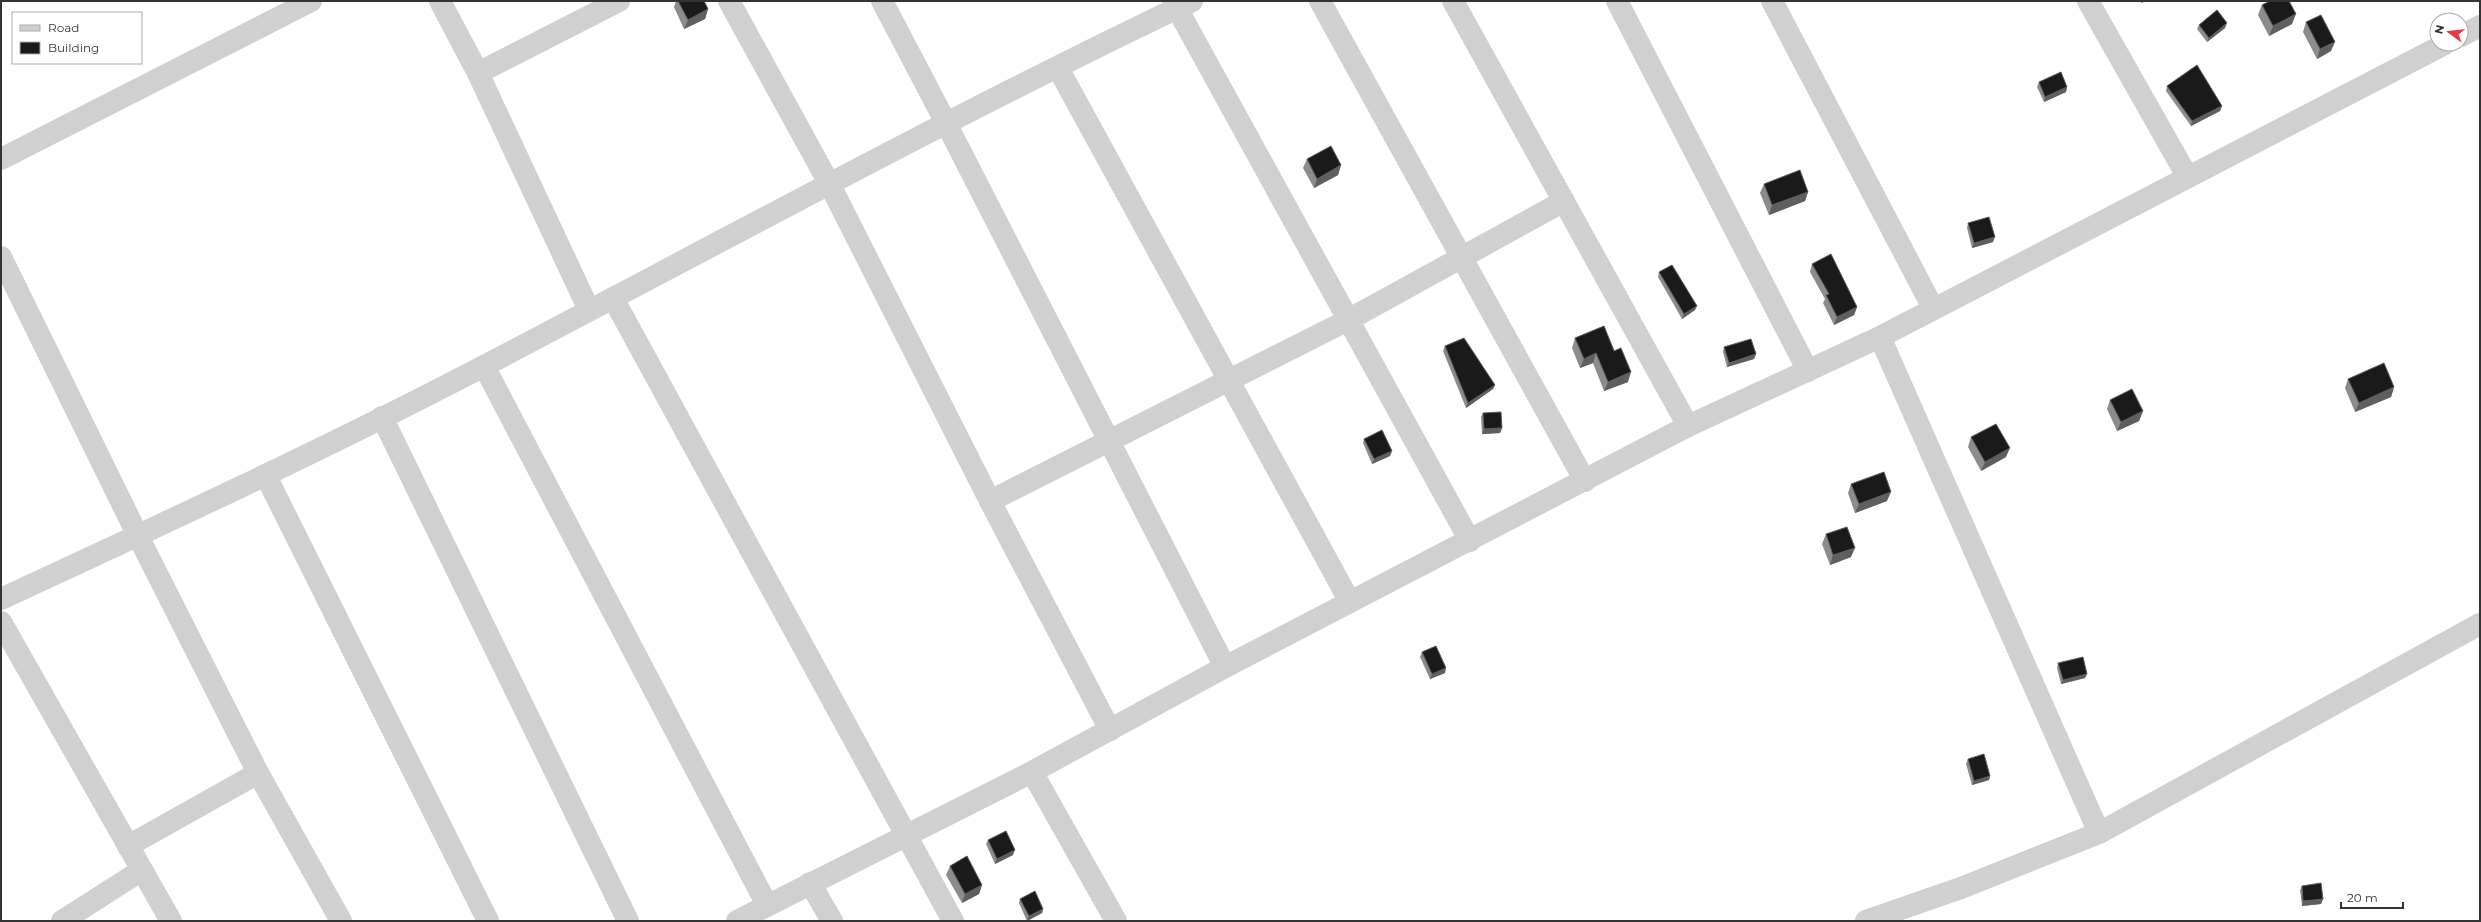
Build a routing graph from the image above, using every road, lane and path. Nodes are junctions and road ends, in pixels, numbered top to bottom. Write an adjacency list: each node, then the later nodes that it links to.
1 (311, 1): 18 (street)
2 (440, 1): 16 (street)
3 (620, 1): 16 (street)
4 (729, 1): 20 (street)
5 (882, 1): 17 (street)
6 (1320, 1): 23 (street)
7 (1453, 1): 21 (street)
8 (1618, 1): 30 (street)
9 (1772, 1): 25 (street)
10 (2088, 1): 19 (street)
11 (1181, 3): 15 (street); 27 (street)
12 (2480, 26): 13 (street)
13 (2469, 32)
14 (2429, 52): 19 (street)
15 (1058, 68): 17 (street); 31 (street)
16 (478, 73): 26 (street)
17 (946, 123): 20 (street); 34 (street)
18 (1, 159)
19 (2187, 176): 25 (street)
20 (830, 185): 24 (street); 37 (street)
21 (1564, 200): 23 (street); 33 (street)
22 (1, 257): 38 (street)
23 (1461, 258): 27 (street); 36 (street)
24 (613, 298): 26 (street); 49 (street)
25 (1933, 308): 28 (street)
26 (589, 310): 29 (street)
27 (1348, 320): 31 (street); 39 (street)
28 (1880, 337): 30 (street); 48 (street)
29 (484, 366): 32 (street); 53 (street)
30 (1808, 370): 33 (street)
31 (1228, 379): 34 (street); 41 (street)
32 (382, 417): 35 (street); 58 (street)
33 (1688, 426): 36 (street)
34 (1109, 439): 37 (street); 44 (street)
35 (266, 476): 38 (street); 57 (street)
36 (1585, 481): 39 (street)
37 (990, 500): 45 (street)
38 (138, 536): 40 (street); 47 (street)
39 (1470, 541): 41 (street)
40 (1, 599)
41 (1350, 602): 44 (street)
42 (1, 622): 50 (street)
43 (2480, 624): 48 (street)
44 (1225, 667): 45 (street)
45 (1110, 730): 46 (street)
46 (1032, 772): 49 (street); 62 (street)
47 (258, 773): 50 (street); 56 (street)
48 (2099, 833): 63 (street)
49 (906, 835): 52 (street); 61 (street)
50 (128, 846): 51 (street)
51 (142, 870): 54 (street); 55 (street)
52 (810, 883): 53 (street); 60 (street)
53 (767, 905): 59 (street)
54 (62, 921)
55 (171, 921)
56 (341, 921)
57 (488, 921)
58 (628, 921)
59 (737, 921)
60 (832, 921)
61 (953, 921)
62 (1116, 921)
63 (1866, 921)

